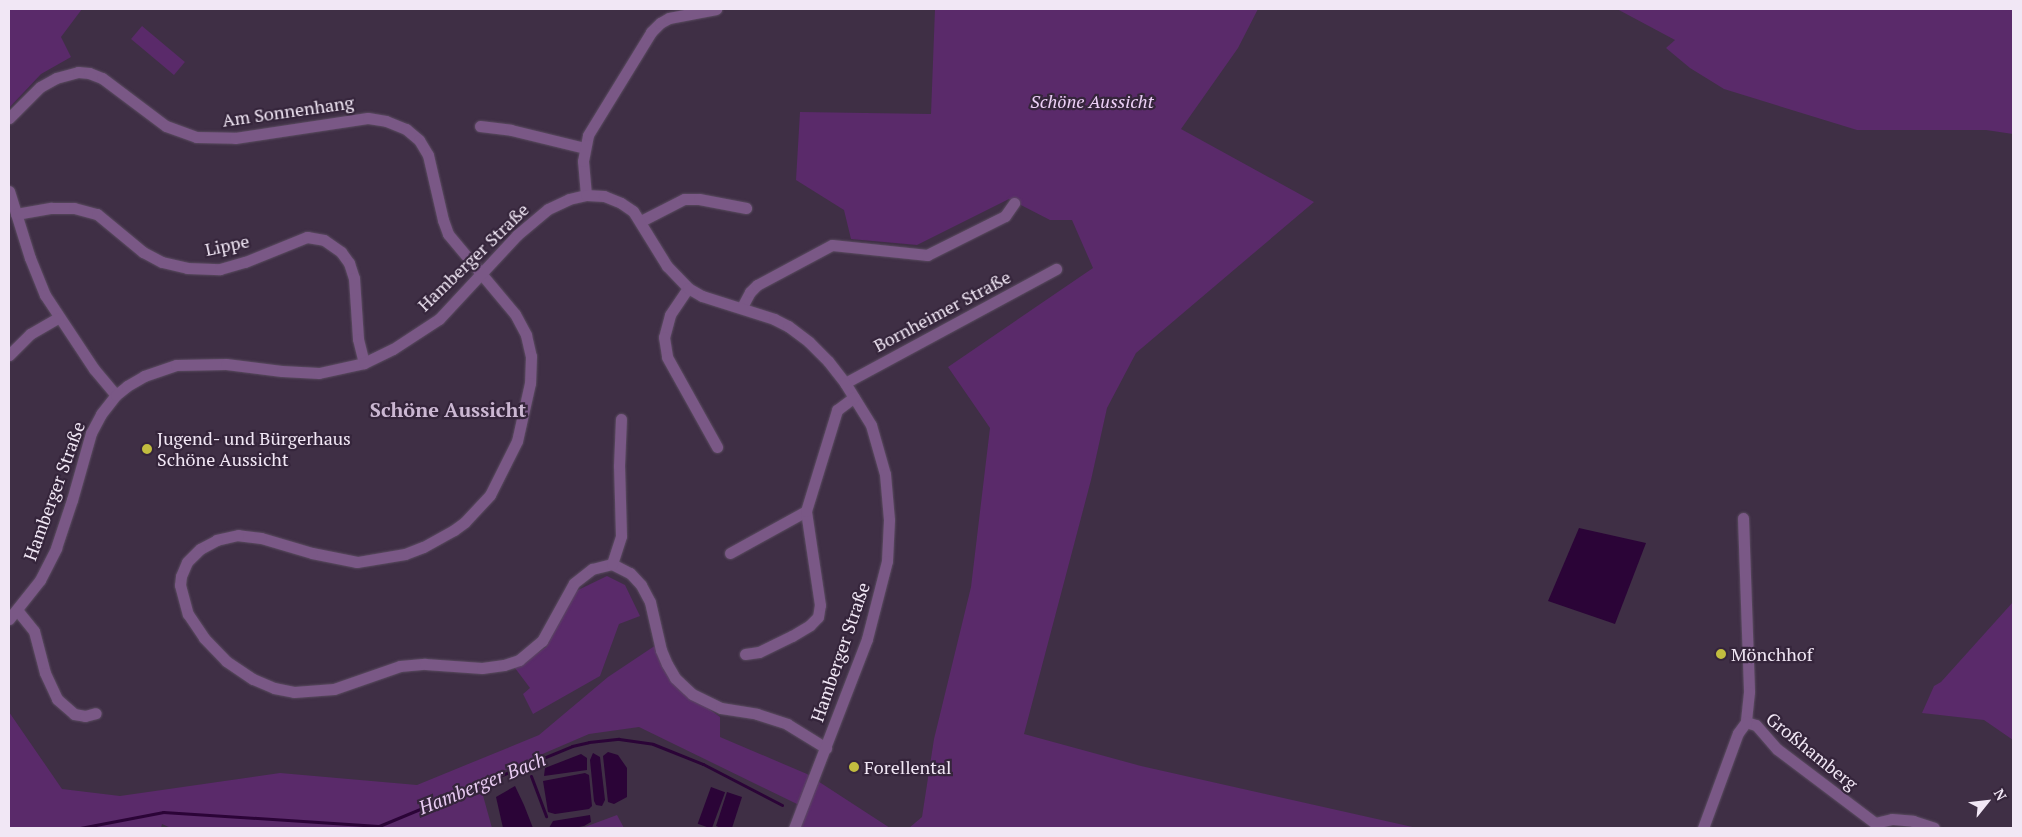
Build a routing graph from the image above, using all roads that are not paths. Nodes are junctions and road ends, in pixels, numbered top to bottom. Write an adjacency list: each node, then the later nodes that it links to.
1 (716, 9): 4 (street)
2 (9, 118): 12 (street, Am Sonnenhang)
3 (480, 126): 4 (street)
4 (585, 148): 6 (street)
5 (9, 191): 9 (street)
6 (586, 195): 10 (street, Hamberger Straße); 12 (street, Hamberger Straße)
7 (1014, 203): 14 (street)
8 (746, 208): 10 (street)
9 (16, 214): 15 (street); 17 (street, Lippe)
10 (641, 221): 13 (street, Hamberger Straße)
11 (1056, 269): 18 (street, Bornheimer Straße)
12 (482, 275): 17 (street, Hamberger Straße); 26 (street, Am Sonnenhang)
13 (688, 288): 14 (street, Hamberger Straße); 22 (street)
14 (742, 307): 18 (street, Hamberger Straße)
15 (58, 318): 16 (street); 19 (street)
16 (9, 354)
17 (364, 363): 19 (street, Hamberger Straße)
18 (845, 383): 20 (street, Hamberger Straße)
19 (116, 395): 27 (street, Hamberger Straße)
20 (854, 397): 23 (street, Hamberger Straße); 32 (street, Hamberger Straße)
21 (621, 419): 26 (street)
22 (717, 447)
23 (806, 511): 25 (street); 29 (street, Hamberger Straße)
24 (1743, 518): 31 (street, Großhamberg)
25 (730, 553)
26 (612, 564): 32 (street)
27 (17, 610): 28 (street, Hamberger Straße); 30 (street)
28 (9, 619)
29 (744, 654)
30 (96, 714)
31 (1746, 722): 33 (street, Großhamberg); 35 (street)
32 (826, 748): 34 (street, Hamberger Straße)
33 (1874, 826): 36 (street, Großhamberg)
34 (794, 828)
35 (1703, 828)
36 (1934, 828)

